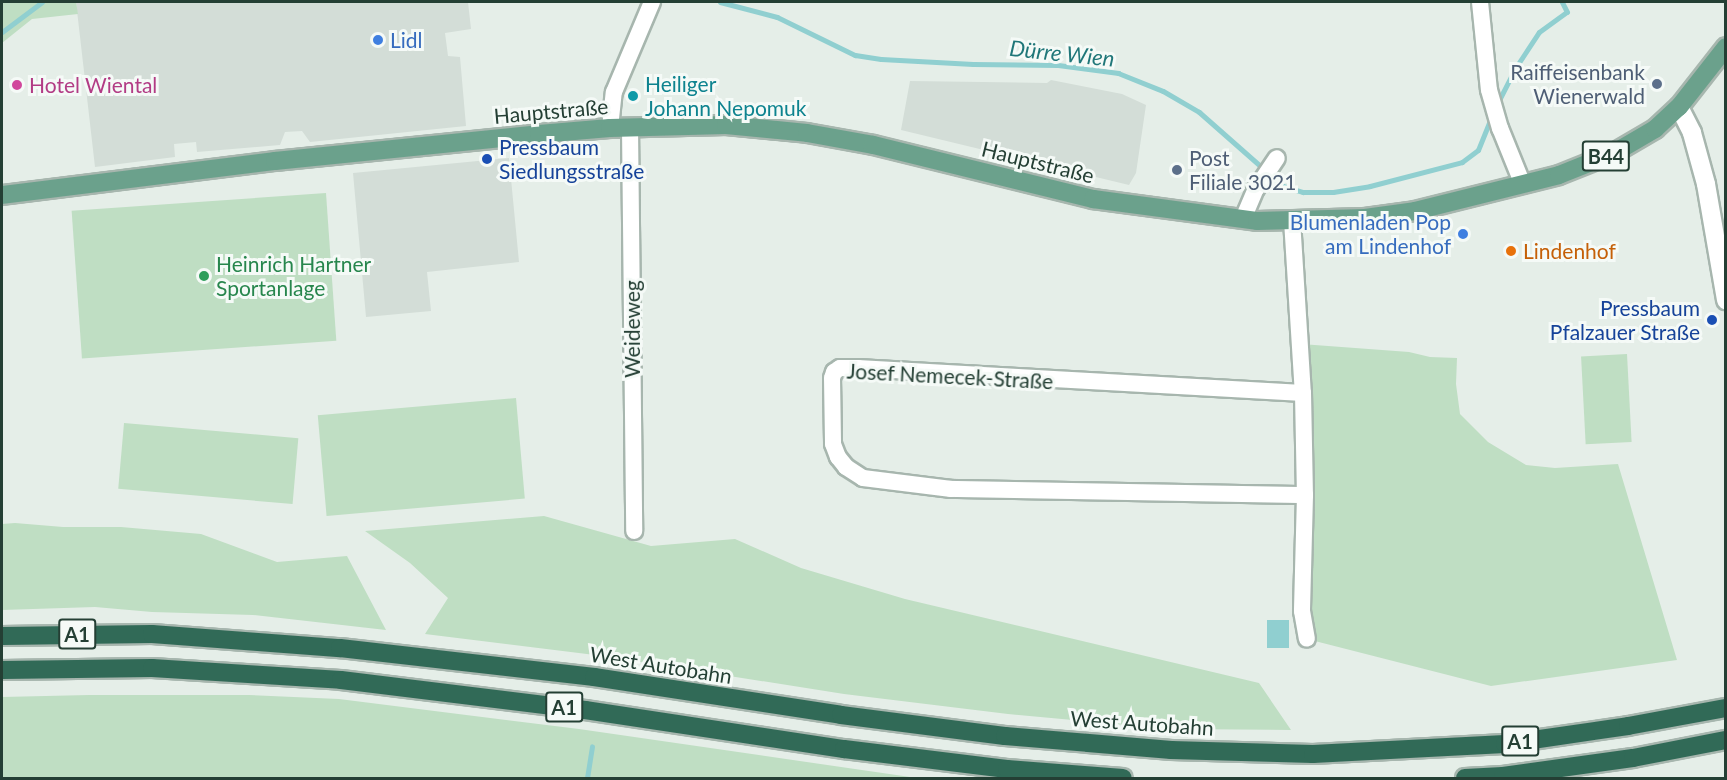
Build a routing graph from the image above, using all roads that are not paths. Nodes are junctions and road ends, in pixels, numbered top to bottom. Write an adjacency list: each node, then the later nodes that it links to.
1 (652, 2): 6 (street)
2 (1480, 2): 8 (street)
3 (1725, 47): 4 (main road, Hauptstraße / B44)
4 (1679, 107): 8 (main road, Hauptstraße / B44); 12 (street)
5 (630, 127): 6 (main road, Hauptstraße / B44); 10 (main road, Hauptstraße / B44); 15 (street, Weideweg)
6 (610, 128): 9 (main road, Hauptstraße / B44)
7 (1277, 158): 10 (street)
8 (1523, 185): 11 (main road, Hauptstraße / B44)
9 (2, 195)
10 (1243, 219): 11 (main road, Hauptstraße / B44)
11 (1292, 220): 13 (street)
12 (1725, 300)
13 (1303, 393): 14 (street); 14 (street, Josef Nemecek-Straße)
14 (1305, 495): 17 (street)
15 (634, 531)
16 (2, 636): 19 (highway, West Autobahn / A1)
17 (1307, 639)
18 (2, 670): 21 (highway, A1)
19 (1725, 708)
20 (1725, 740): 22 (highway, A1)
21 (1123, 778)
22 (1465, 778)

